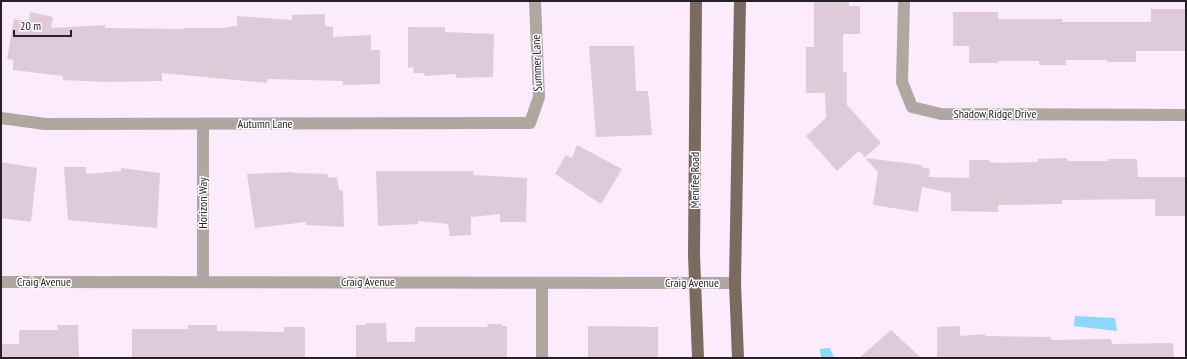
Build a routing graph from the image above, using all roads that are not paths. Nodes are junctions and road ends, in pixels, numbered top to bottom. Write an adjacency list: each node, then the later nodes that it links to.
1 (535, 1): 7 (street, Summer Lane)
2 (696, 1): 12 (main road, Menifee Road)
3 (740, 1): 13 (main road)
4 (904, 1): 5 (street, Shadow Ridge Drive)
5 (1186, 115)
6 (1, 118): 8 (street, Autumn Lane)
7 (530, 123): 8 (street, Autumn Lane)
8 (203, 125): 10 (street, Horizon Way)
9 (1, 282): 10 (street, Craig Avenue)
10 (203, 282): 11 (street, Craig Avenue)
11 (542, 282): 12 (street, Craig Avenue); 14 (street)
12 (695, 282): 13 (street, Craig Avenue); 15 (main road, Menifee Road)
13 (735, 282): 16 (main road)
14 (542, 358)
15 (698, 358)
16 (738, 358)

